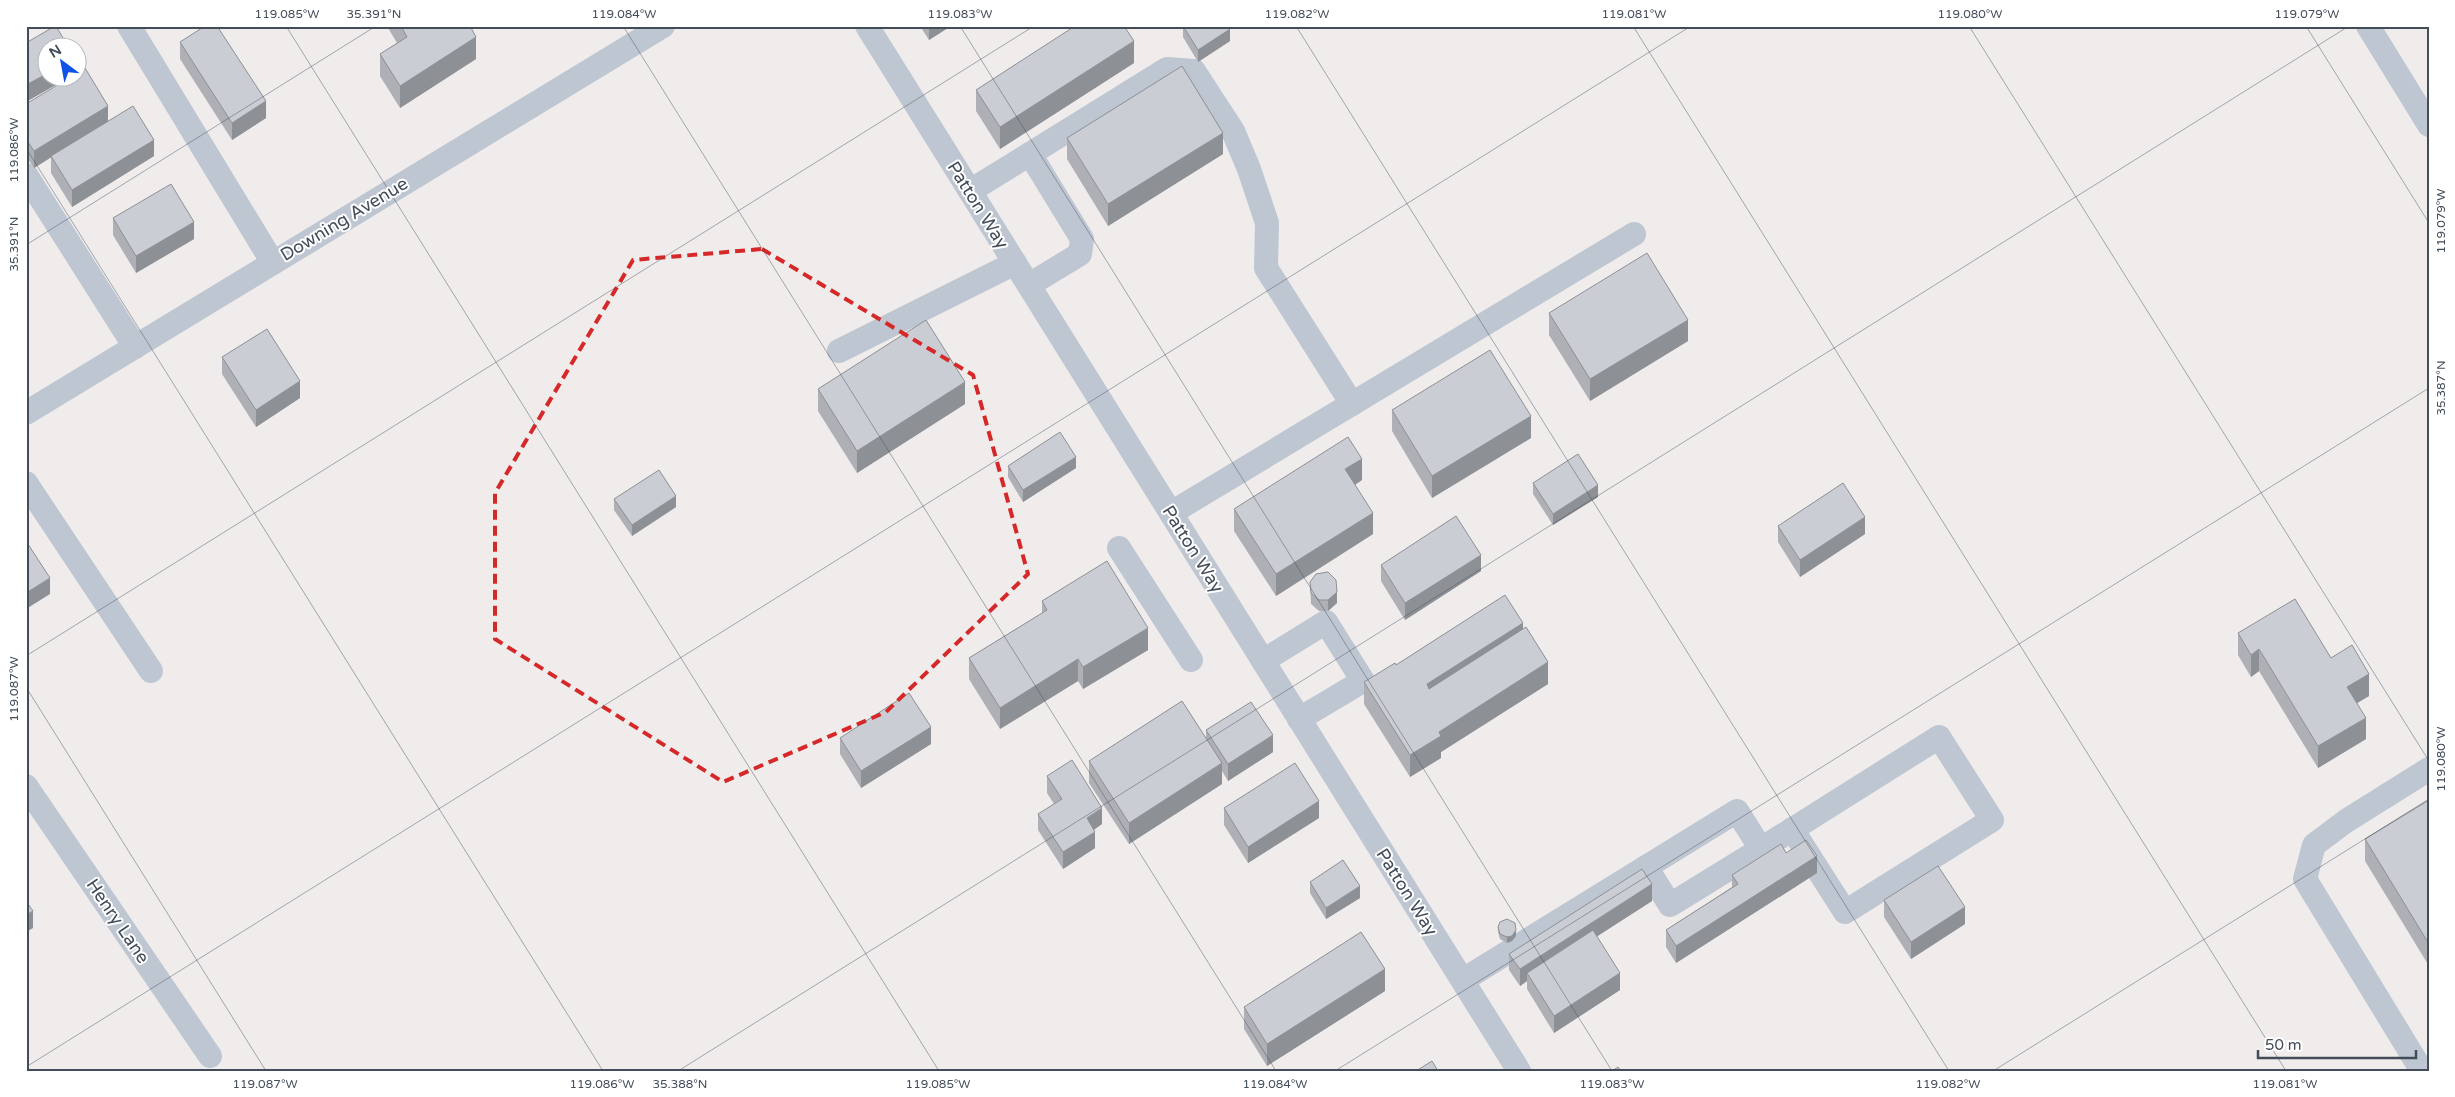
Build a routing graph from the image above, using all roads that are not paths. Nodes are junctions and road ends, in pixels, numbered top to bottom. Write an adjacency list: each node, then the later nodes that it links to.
1 (129, 26): 11 (street)
2 (663, 26): 5 (street, Downing Avenue)
3 (867, 26): 9 (street, Patton Way)
4 (2368, 26): 6 (street)
5 (632, 34): 11 (street, Downing Avenue)
6 (2429, 125)
7 (1030, 154): 9 (street); 13 (street); 16 (street)
8 (26, 175): 14 (street)
9 (970, 191): 12 (street, Patton Way)
10 (1634, 234): 16 (street)
11 (273, 263): 14 (street, Downing Avenue)
12 (1015, 263): 13 (street, Patton Way); 15 (street)
13 (1029, 285): 19 (street, Patton Way)
14 (135, 347): 17 (street, Downing Avenue)
15 (839, 352)
16 (1352, 404): 19 (street)
17 (26, 413)
18 (26, 483): 23 (street)
19 (1171, 513): 22 (street, Patton Way)
20 (1120, 548): 21 (street)
21 (1191, 660)
22 (1263, 660): 24 (street, Patton Way); 24 (street)
23 (151, 671)
24 (1299, 719): 30 (street, Patton Way)
25 (2429, 769): 33 (street)
26 (26, 786): 31 (street, Henry Lane)
27 (1792, 829): 27 (street); 28 (street)
28 (1761, 849): 29 (street); 29 (street)
29 (1646, 867): 30 (street)
30 (1462, 980): 32 (street, Patton Way)
31 (210, 1056)
32 (1519, 1071)
33 (2422, 1071)

